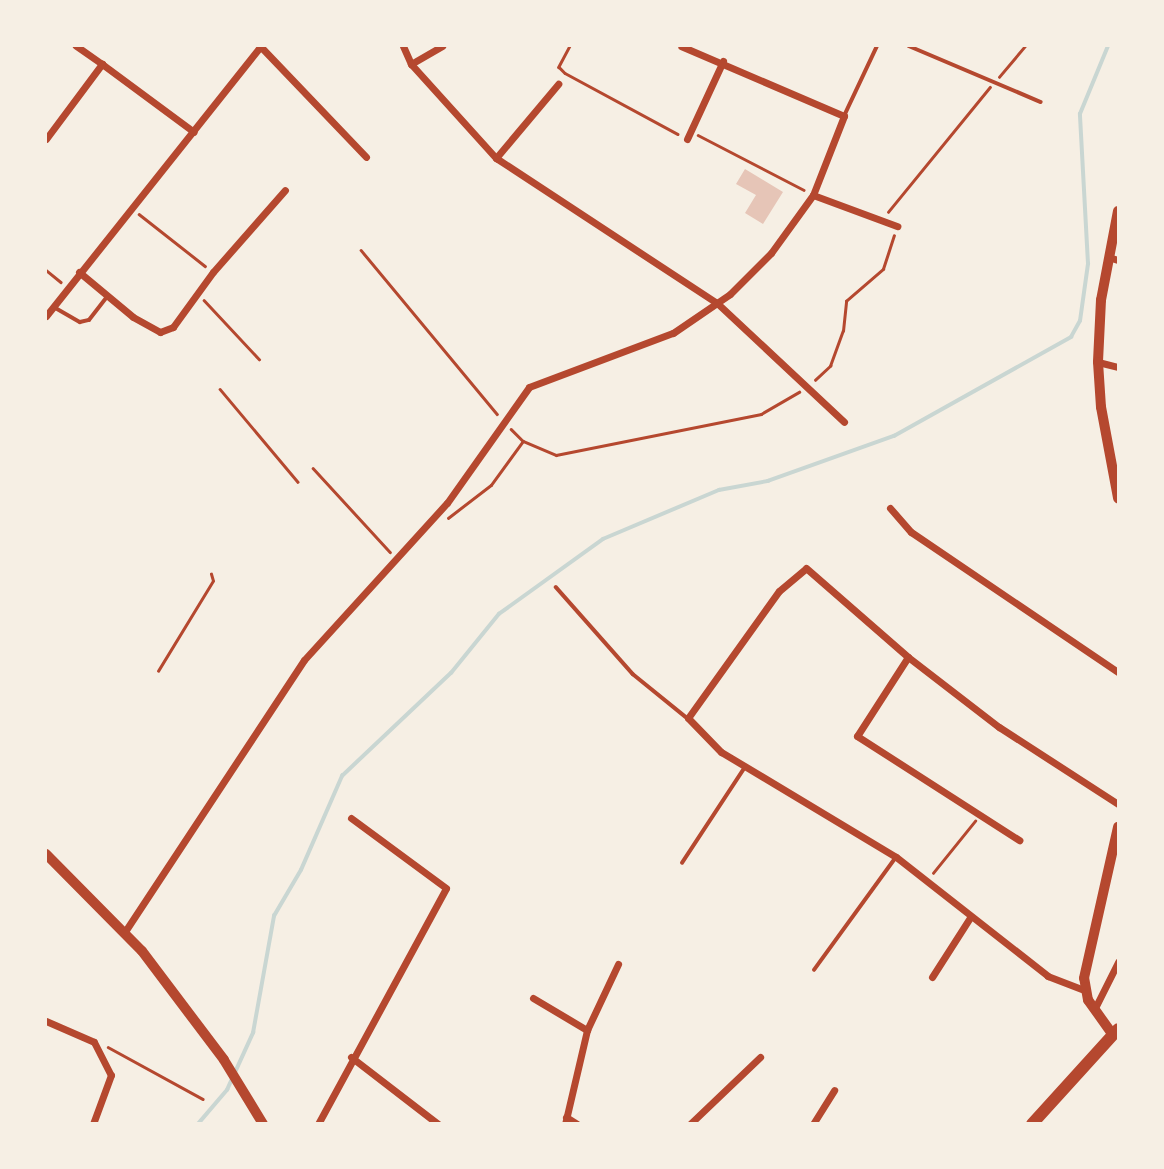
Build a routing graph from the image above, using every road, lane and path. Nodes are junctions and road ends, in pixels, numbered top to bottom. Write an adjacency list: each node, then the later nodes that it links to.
1 (75, 46): 11 (street)
2 (261, 46): 18 (street); 21 (street)
3 (403, 46): 12 (street)
4 (442, 46): 12 (street)
5 (570, 46): 20 (path)
6 (681, 46): 10 (street)
7 (877, 46): 16 (lane)
8 (909, 46): 13 (lane)
9 (1026, 46): 13 (path)
10 (723, 61): 16 (street); 17 (street)
11 (102, 64): 18 (street); 19 (street)
12 (411, 64): 22 (street)
13 (995, 82): 15 (lane); 27 (path)
14 (558, 84): 22 (street)
15 (1041, 102)
16 (844, 116): 24 (street)
17 (690, 131): 20 (street); 24 (path)
18 (194, 132): 25 (street)
19 (46, 139)
20 (687, 139)
21 (366, 157)
22 (496, 158): 37 (street)
23 (285, 190): 33 (street)
24 (813, 195): 27 (street); 37 (street)
25 (130, 208): 32 (street); 33 (path)
26 (1118, 211): 30 (street)
27 (882, 220): 28 (street)
28 (897, 226): 43 (path)
29 (361, 250): 46 (path)
30 (1113, 259): 41 (street)
31 (46, 270): 34 (path)
32 (79, 272): 34 (street); 36 (street)
33 (213, 272): 35 (street)
34 (67, 286): 38 (street)
35 (198, 293): 36 (street); 40 (path)
36 (108, 296): 38 (lane)
37 (717, 303): 43 (street); 46 (street)
38 (53, 306): 39 (street)
39 (46, 316)
40 (259, 359)
41 (1098, 362): 42 (street); 50 (street)
42 (1118, 367)
43 (807, 387): 45 (street); 47 (path)
44 (220, 389): 49 (path)
45 (844, 422)
46 (506, 423): 47 (path); 53 (street)
47 (523, 441): 52 (path)
48 (313, 468): 53 (path)
49 (298, 482)
50 (1118, 498)
51 (890, 508): 58 (street)
52 (439, 523)
53 (397, 559): 71 (street)
54 (211, 574): 57 (path)
55 (556, 587): 59 (lane)
56 (908, 657): 59 (street); 61 (street); 62 (street)
57 (158, 671)
58 (1118, 671)
59 (688, 718): 60 (street)
60 (745, 767): 67 (street); 68 (lane)
61 (1118, 804)
62 (980, 815): 65 (street); 69 (path)
63 (351, 818): 83 (street)
64 (1118, 827): 76 (street)
65 (1019, 840)
66 (46, 854): 71 (street)
67 (896, 857): 69 (street); 74 (lane)
68 (682, 863)
69 (926, 881): 70 (street)
70 (971, 916): 75 (street); 76 (street)
71 (124, 933): 89 (street)
72 (1118, 962): 78 (street)
73 (618, 964): 80 (street)
74 (814, 970)
75 (932, 977)
76 (1084, 990): 78 (street)
77 (533, 998): 80 (street)
78 (1094, 1010): 81 (street)
79 (46, 1021): 82 (street)
80 (587, 1030): 87 (street)
81 (1116, 1032): 95 (main road)
82 (94, 1042): 86 (path); 88 (street)
83 (351, 1057): 90 (street); 91 (street)
84 (760, 1057): 93 (street)
85 (834, 1090): 94 (street)
86 (203, 1099)
87 (565, 1120): 92 (street)
88 (93, 1124)
89 (263, 1124)
90 (318, 1124)
91 (438, 1124)
92 (577, 1124)
93 (690, 1124)
94 (813, 1124)
95 (1032, 1124)

